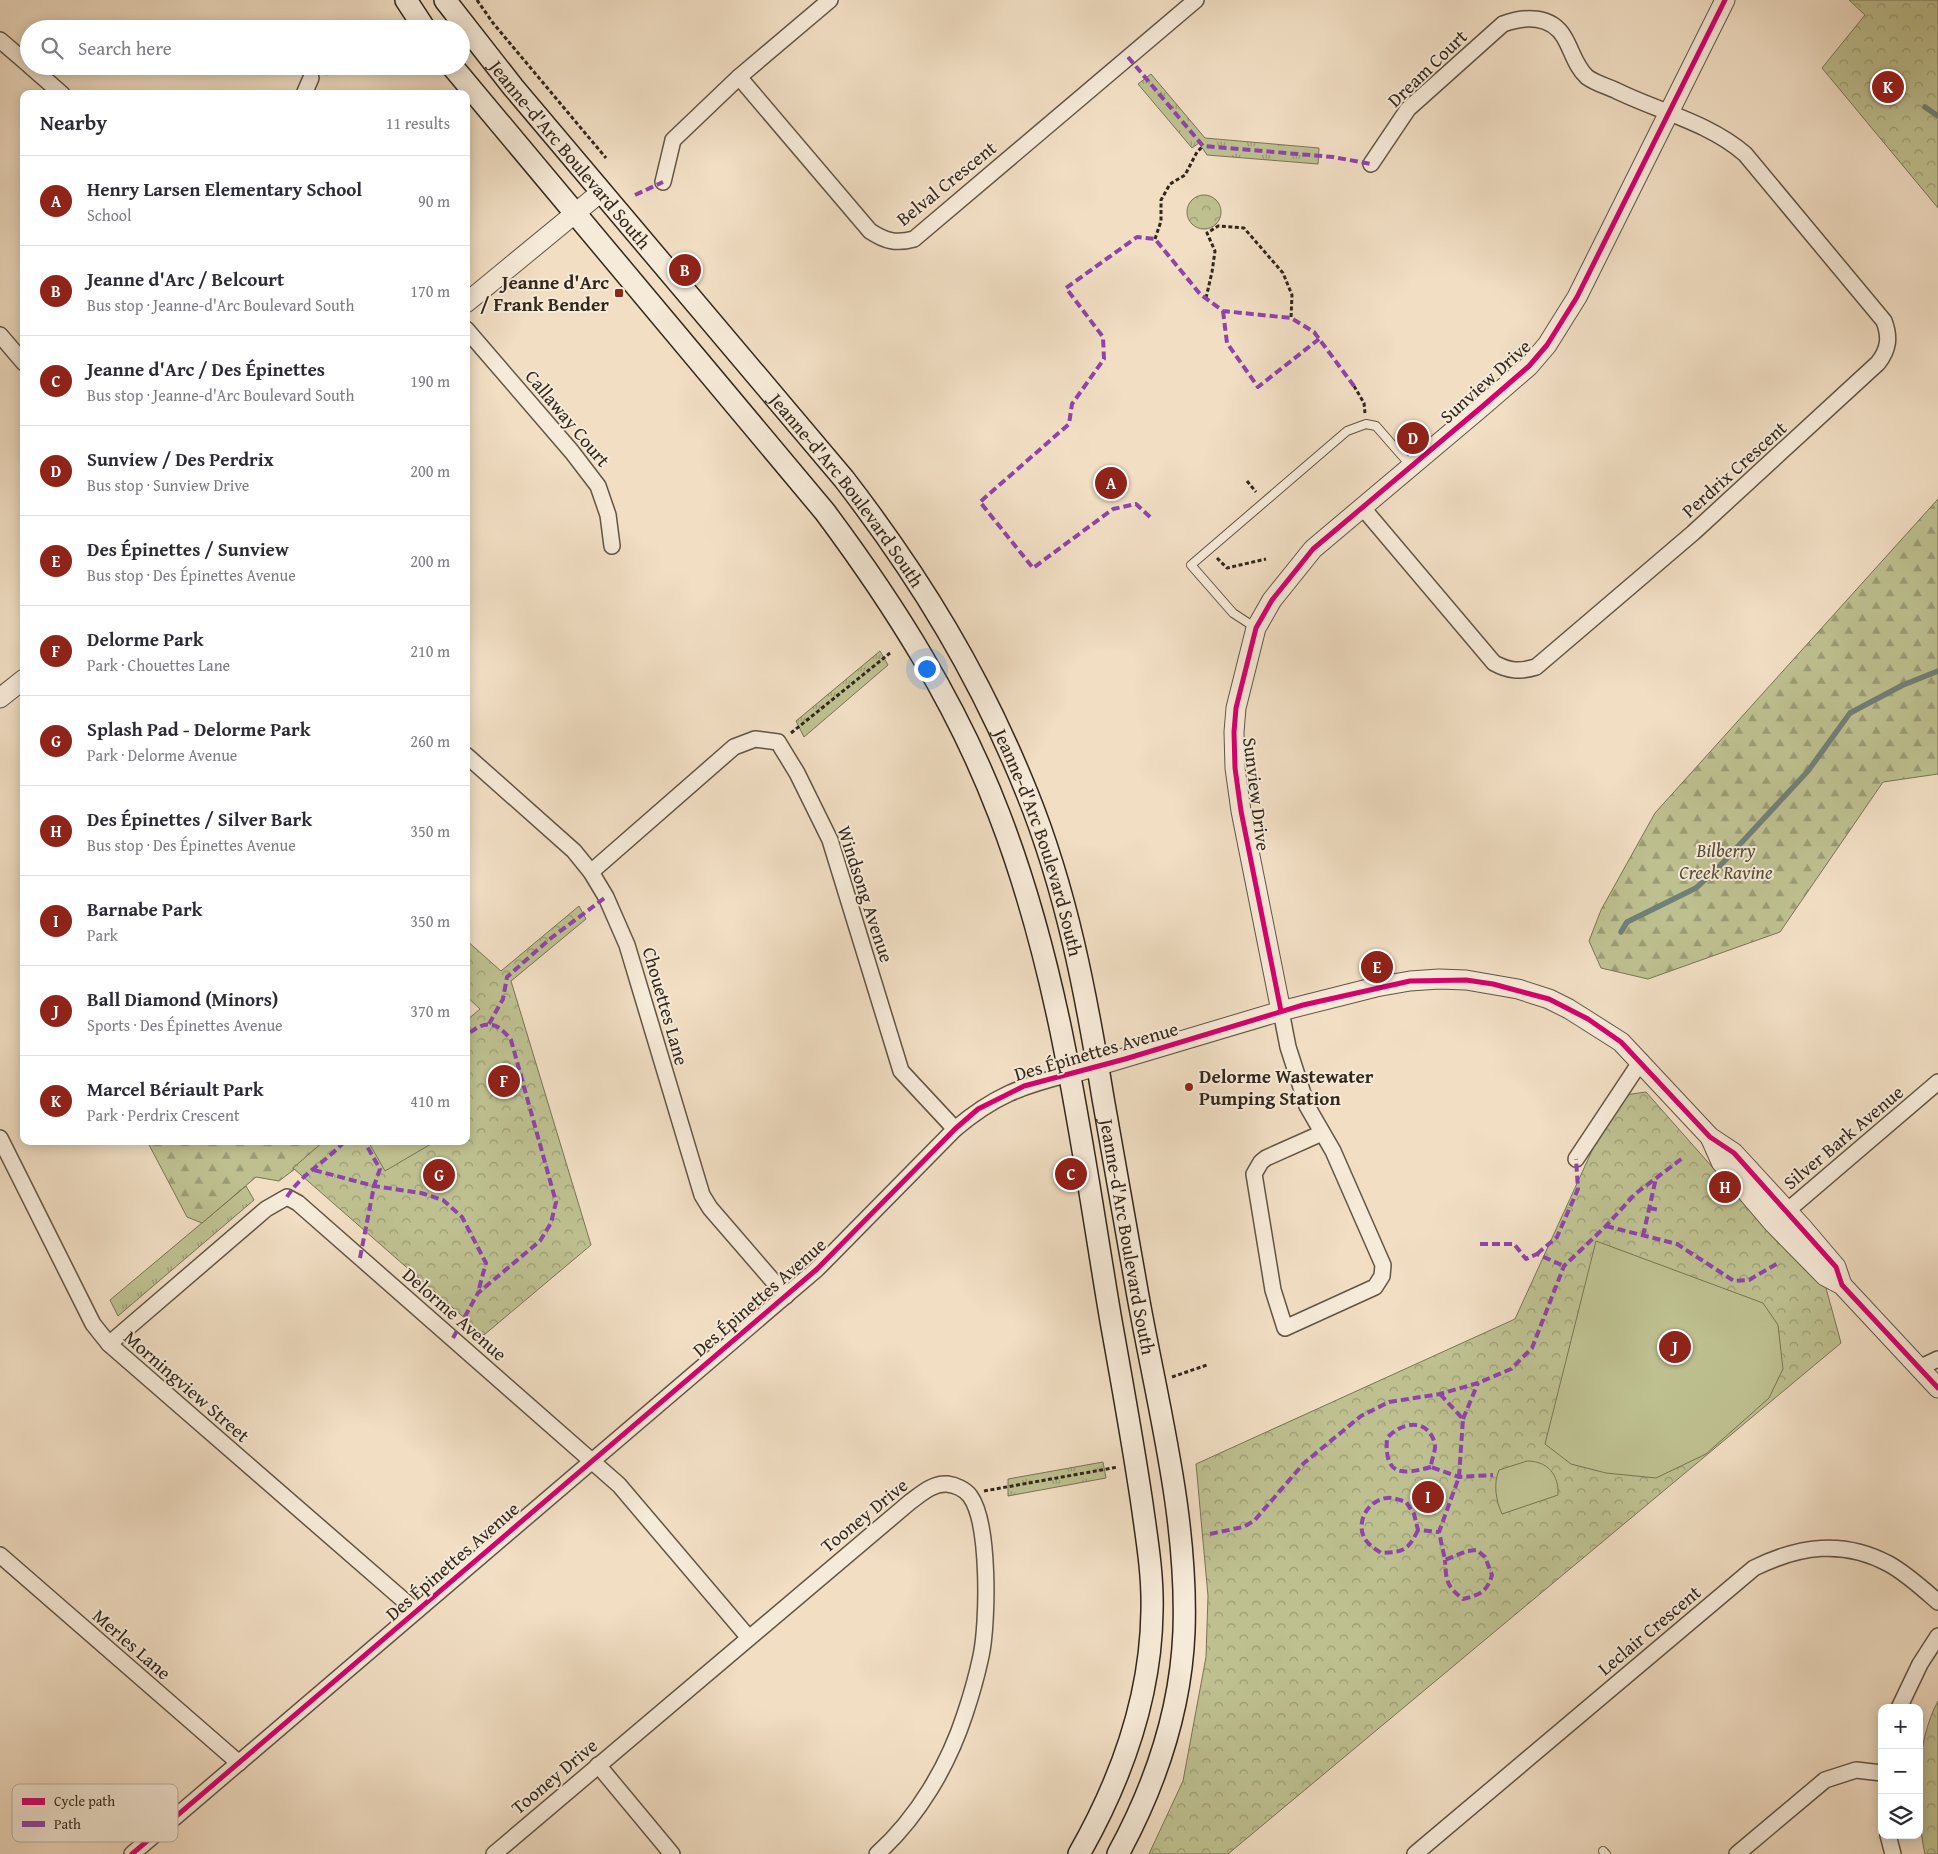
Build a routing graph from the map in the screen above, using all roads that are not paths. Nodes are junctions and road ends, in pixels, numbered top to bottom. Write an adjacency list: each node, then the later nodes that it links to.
1 (406, 0): 6 (main road)
2 (445, 0): 7 (main road, Jeanne-d'Arc Boulevard South)
3 (830, 0): 13 (street)
4 (1196, 0): 13 (street, Belval Crescent)
5 (1724, 0): 17 (street, Sunview Drive)
6 (418, 20)
7 (460, 20)
8 (470, 34): 20 (main road, Jeanne-d'Arc Boulevard South)
9 (0, 40): 10 (street)
10 (20, 58)
11 (40, 75): 15 (street)
12 (459, 75): 21 (main road, Jeanne-d'Arc Boulevard South)
13 (739, 77): 19 (street)
14 (311, 78): 16 (street)
15 (57, 90)
16 (306, 90)
17 (1668, 113): 18 (street, Dream Court); 26 (street, Sunview Drive); 27 (street, Perdrix Crescent)
18 (1371, 164)
19 (663, 182)
20 (601, 192): 21 (street); 36 (main road, Jeanne-d'Arc Boulevard South)
21 (575, 214): 22 (street); 37 (main road, Jeanne-d'Arc Boulevard South)
22 (470, 299)
23 (0, 335): 25 (street)
24 (470, 335): 28 (street, Callaway Court)
25 (20, 358)
26 (1411, 466): 27 (street, Sunview Drive); 29 (lane)
27 (1362, 507): 29 (street, Sunview Drive)
28 (612, 546)
29 (1256, 628): 34 (street, Sunview Drive)
30 (20, 682): 31 (street)
31 (0, 698)
32 (470, 759): 33 (street, Chouettes Lane)
33 (591, 872): 39 (street, Windsong Avenue); 47 (street, Chouettes Lane)
34 (1281, 1011): 35 (street, Des Épinettes Avenue); 36 (street, Des Épinettes Avenue); 40 (street)
35 (1641, 1061): 41 (street, Des Épinettes Avenue); 43 (street)
36 (1099, 1066): 37 (street, Des Épinettes Avenue); 70 (main road, Jeanne-d'Arc Boulevard South)
37 (1070, 1074): 39 (street, Des Épinettes Avenue); 69 (main road, Jeanne-d'Arc Boulevard South)
38 (1938, 1082): 44 (street, Silver Bark Avenue)
39 (955, 1129): 47 (street, Des Épinettes Avenue)
40 (1322, 1132): 40 (street)
41 (1710, 1137): 44 (street, Des Épinettes Avenue); 45 (street, Des Épinettes Avenue)
42 (0, 1138): 48 (street, Morningview Street)
43 (1576, 1159)
44 (1787, 1210): 45 (street, Silver Bark Avenue); 46 (street, Des Épinettes Avenue)
45 (1774, 1223): 46 (street, Des Épinettes Avenue)
46 (1842, 1285): 50 (street, Des Épinettes Avenue)
47 (786, 1296): 52 (street, Des Épinettes Avenue)
48 (109, 1344): 52 (street, Delorme Avenue); 55 (street, Morningview Street)
49 (1938, 1359): 50 (street)
50 (1920, 1368): 51 (street, Des Épinettes Avenue)
51 (1938, 1388)
52 (591, 1462): 55 (street, Des Épinettes Avenue); 57 (street, Delorme Avenue)
53 (0, 1555): 59 (street, Merles Lane)
54 (1938, 1602): 71 (street, Leclair Crescent)
55 (416, 1610): 59 (street, Des Épinettes Avenue)
56 (1938, 1636): 58 (street)
57 (749, 1638): 60 (street, Tooney Drive); 68 (street, Tooney Drive)
58 (1902, 1704)
59 (239, 1763): 62 (street, Des Épinettes Avenue)
60 (598, 1765): 66 (street, Tooney Drive); 67 (street)
61 (1878, 1773): 72 (street)
62 (178, 1815)
63 (1889, 1839): 73 (street)
64 (146, 1842): 65 (street, Des Épinettes Avenue)
65 (132, 1854)
66 (494, 1854)
67 (672, 1854)
68 (878, 1854)
69 (1079, 1854)
70 (1118, 1854)
71 (1415, 1854)
72 (1737, 1854)
73 (1893, 1854)

